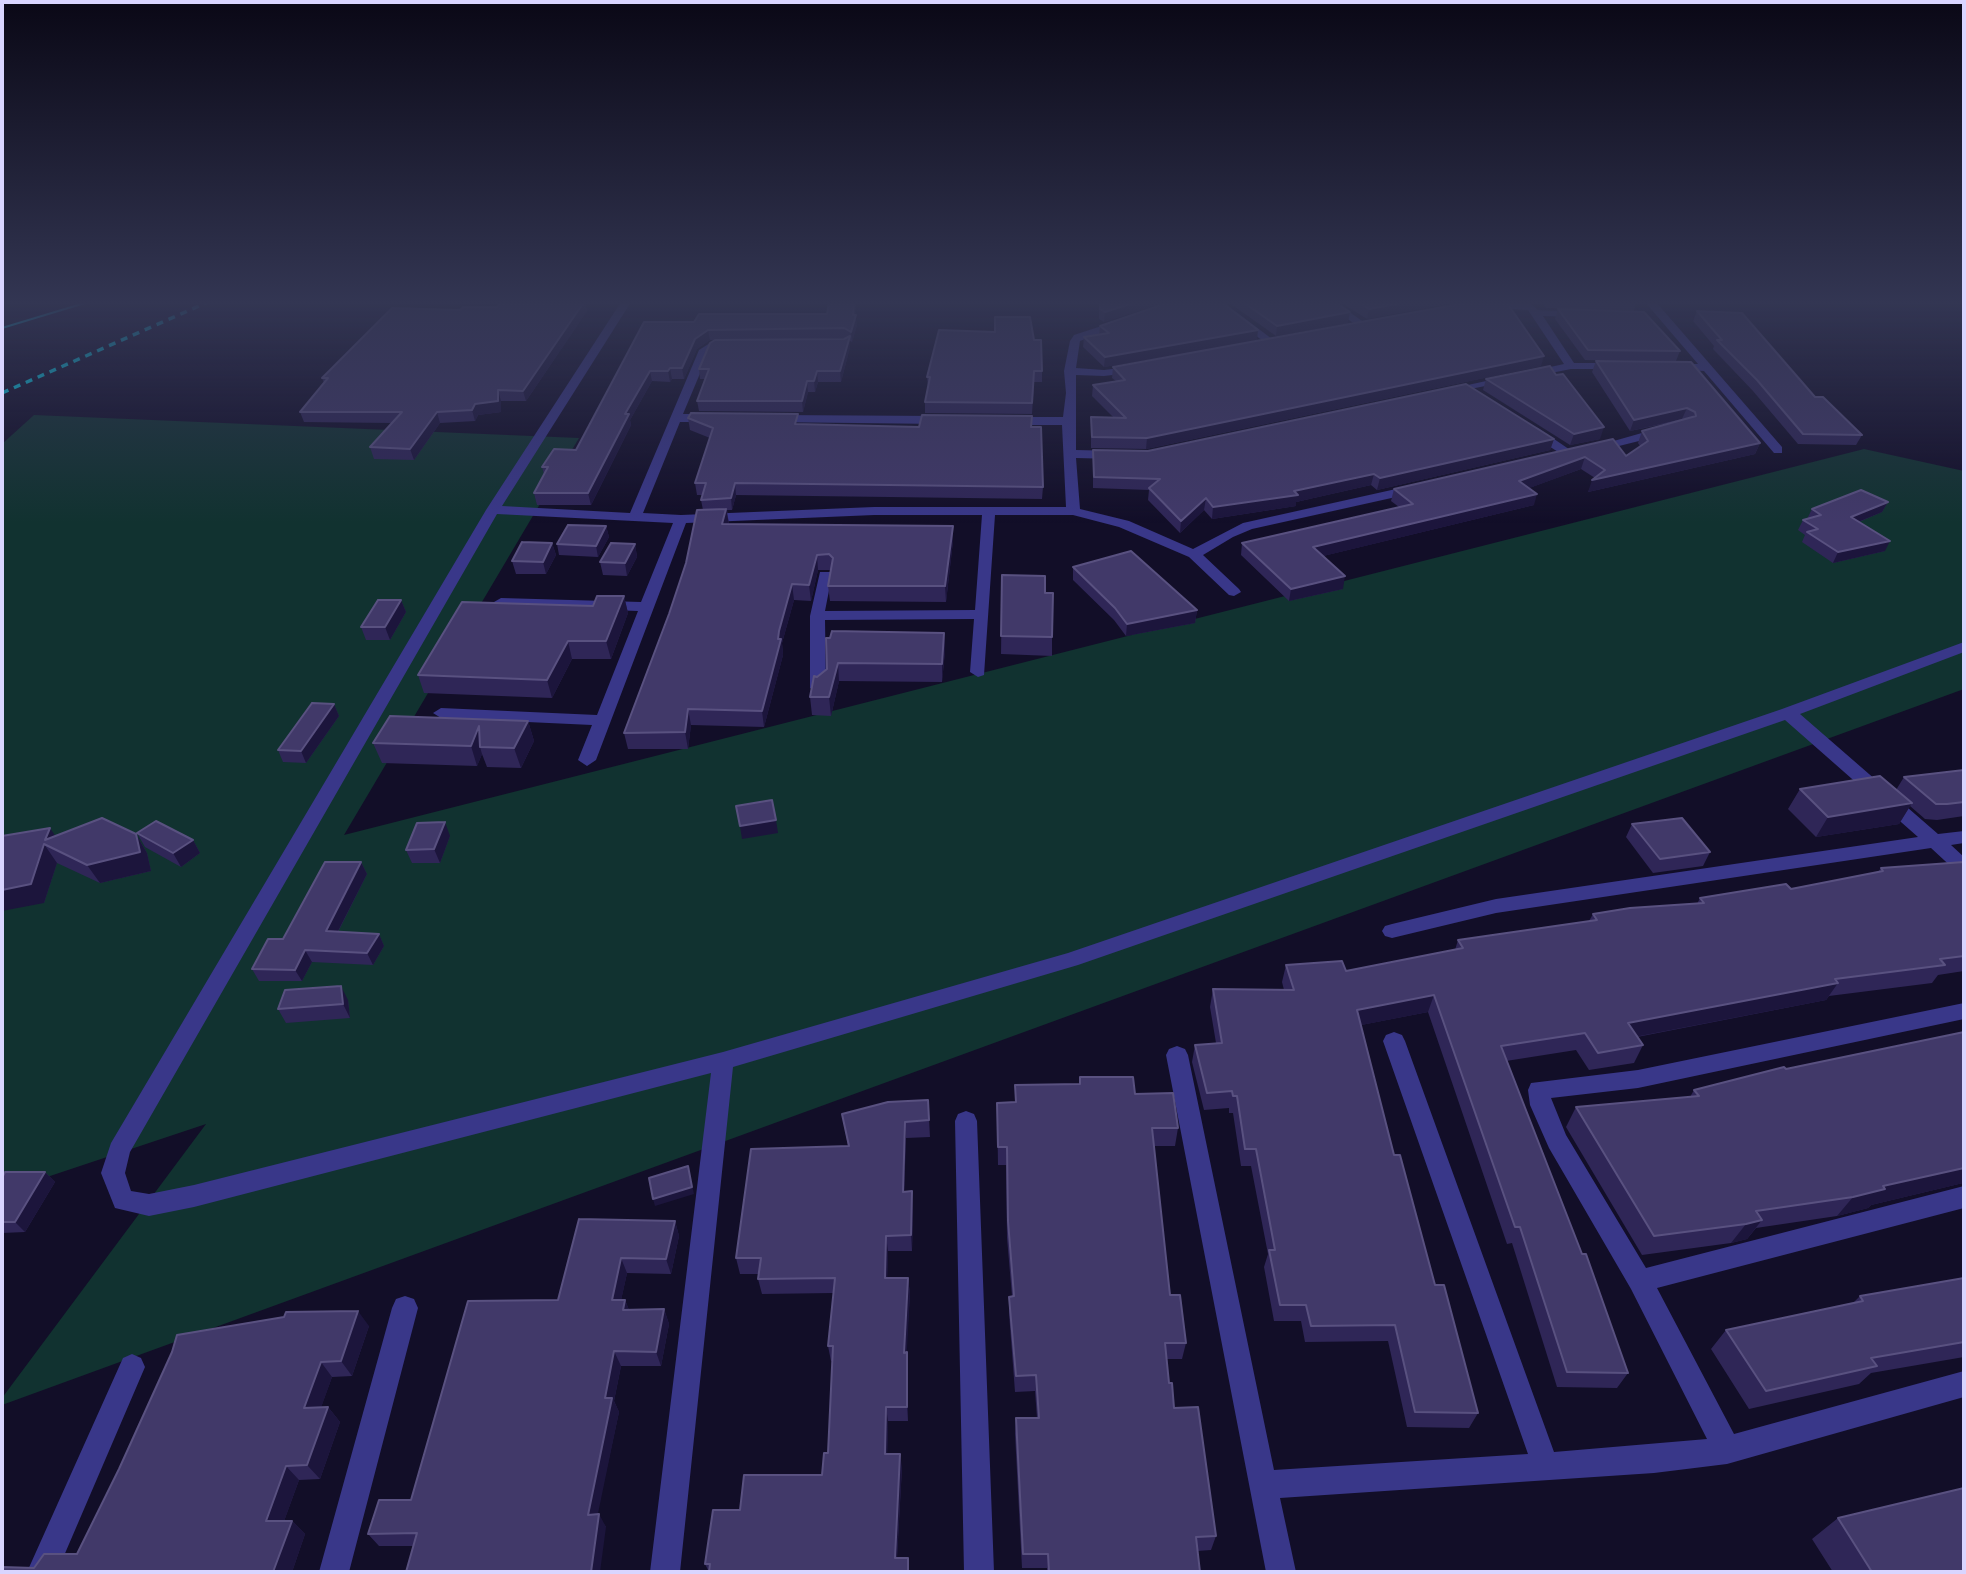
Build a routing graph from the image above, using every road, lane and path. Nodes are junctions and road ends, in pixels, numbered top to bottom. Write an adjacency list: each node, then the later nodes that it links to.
1 (579, 375): 21 (street)
2 (693, 375): 9 (street)
3 (1070, 375): 14 (street)
4 (1526, 375): 6 (street)
5 (1715, 375): 17 (street)
6 (1466, 388): 7 (street); 8 (street)
7 (1439, 394)
8 (1477, 396)
9 (676, 418): 10 (street); 24 (street)
10 (730, 418)
11 (757, 419): 12 (street)
12 (960, 420)
13 (1001, 421): 14 (street)
14 (1068, 421): 18 (street)
15 (1523, 425): 16 (street)
16 (1670, 429)
17 (1778, 450)
18 (1070, 454): 19 (street); 23 (street)
19 (1133, 455)
20 (1422, 487): 26 (street)
21 (493, 510): 24 (street); 47 (street)
22 (989, 511): 23 (street); 25 (street); 31 (street)
23 (1073, 511): 26 (street)
24 (635, 517): 25 (street)
25 (681, 519): 30 (street)
26 (1194, 554): 28 (street)
27 (825, 575): 32 (street)
28 (1234, 592)
29 (501, 602): 30 (street)
30 (647, 607): 38 (street)
31 (982, 614): 32 (street); 34 (street)
32 (817, 616): 35 (street)
33 (1964, 647): 37 (street)
34 (978, 672)
35 (818, 688)
36 (441, 713): 38 (street)
37 (1788, 713): 41 (street); 47 (street)
38 (603, 720): 39 (street)
39 (587, 760)
40 (1964, 837): 41 (street)
41 (1936, 842): 42 (street); 43 (street)
42 (1964, 867)
43 (1392, 931)
44 (1964, 1011): 50 (street)
45 (1394, 1041): 55 (street)
46 (1177, 1055): 56 (street)
47 (723, 1061): 59 (street)
48 (966, 1121): 60 (street)
49 (1964, 1197): 50 (street)
50 (1640, 1281): 54 (street)
51 (405, 1308): 58 (street)
52 (132, 1367): 57 (street)
53 (1964, 1384): 54 (street)
54 (1727, 1450): 55 (street)
55 (1545, 1464): 56 (street)
56 (1264, 1485): 61 (street)
57 (42, 1572)
58 (334, 1572)
59 (665, 1572)
60 (979, 1572)
61 (1281, 1572)

